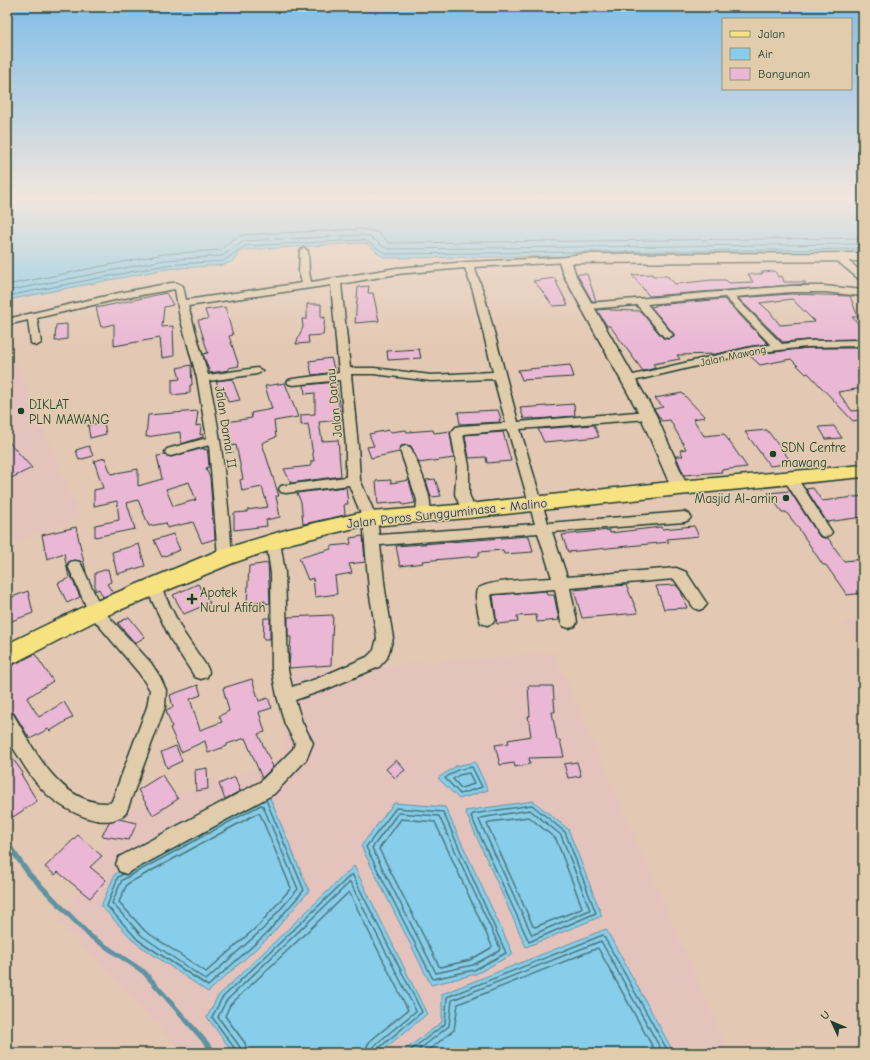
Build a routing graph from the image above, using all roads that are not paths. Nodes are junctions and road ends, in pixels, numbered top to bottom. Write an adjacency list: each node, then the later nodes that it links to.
1 (304, 252): 7 (street)
2 (838, 257): 3 (street); 4 (street); 6 (street)
3 (863, 257)
4 (569, 260): 5 (street); 13 (street)
5 (468, 265): 8 (street); 22 (street)
6 (863, 278)
7 (306, 280): 8 (street); 12 (street)
8 (340, 281): 21 (street, Jalan Danau)
9 (863, 293): 10 (street)
10 (727, 294): 11 (street); 19 (street)
11 (640, 302): 13 (street); 16 (street)
12 (188, 303): 14 (street, Jalan Damai II); 23 (street, Jalan Damai II)
13 (588, 306): 24 (street)
14 (32, 316): 15 (street); 18 (street)
15 (7, 322)
16 (668, 335)
17 (863, 342): 19 (street, Jalan Mawang)
18 (36, 343)
19 (779, 347): 24 (street, Jalan Mawang)
20 (258, 371): 23 (street)
21 (345, 373): 22 (street); 25 (street); 33 (street, Jalan Danau)
22 (499, 375): 27 (street)
23 (203, 379): 28 (street, Jalan Damai II)
24 (629, 379): 26 (street)
25 (293, 382)
26 (648, 415): 27 (street); 34 (street)
27 (514, 426): 36 (street); 37 (street)
28 (213, 440): 30 (street); 45 (street, Jalan Damai II)
29 (406, 450): 38 (street)
30 (171, 452)
31 (863, 471): 32 (main road, Jalan Poros Sungguminasa - Malino)
32 (790, 478): 34 (main road, Jalan Poros Sungguminasa - Malino); 42 (street)
33 (353, 480): 35 (street); 40 (street, Jalan Danau)
34 (679, 488): 36 (main road, Jalan Poros Sungguminasa - Malino)
35 (286, 489)
36 (535, 503): 37 (main road, Jalan Poros Sungguminasa - Malino); 41 (street)
37 (468, 511): 38 (main road, Jalan Poros Sungguminasa - Malino)
38 (424, 514): 40 (main road, Jalan Poros Sungguminasa - Malino)
39 (684, 517): 41 (street)
40 (370, 519): 43 (main road, Jalan Poros Sungguminasa - Malino); 44 (street, Jalan Danau)
41 (543, 527): 44 (street); 47 (street)
42 (825, 532)
43 (273, 541): 45 (main road, Jalan Poros Sungguminasa - Malino); 55 (street)
44 (372, 541): 55 (street, Jalan Danau)
45 (225, 556): 48 (main road, Jalan Poros Sungguminasa - Malino)
46 (75, 566): 50 (street)
47 (561, 582): 49 (street); 51 (street); 52 (street)
48 (153, 586): 50 (main road, Jalan Poros Sungguminasa - Malino); 54 (street)
49 (699, 604)
50 (95, 611): 53 (main road, Jalan Poros Sungguminasa - Malino); 56 (street)
51 (487, 619)
52 (569, 622)
53 (7, 655)
54 (201, 672)
55 (285, 696): 57 (street)
56 (7, 719)
57 (126, 864)

